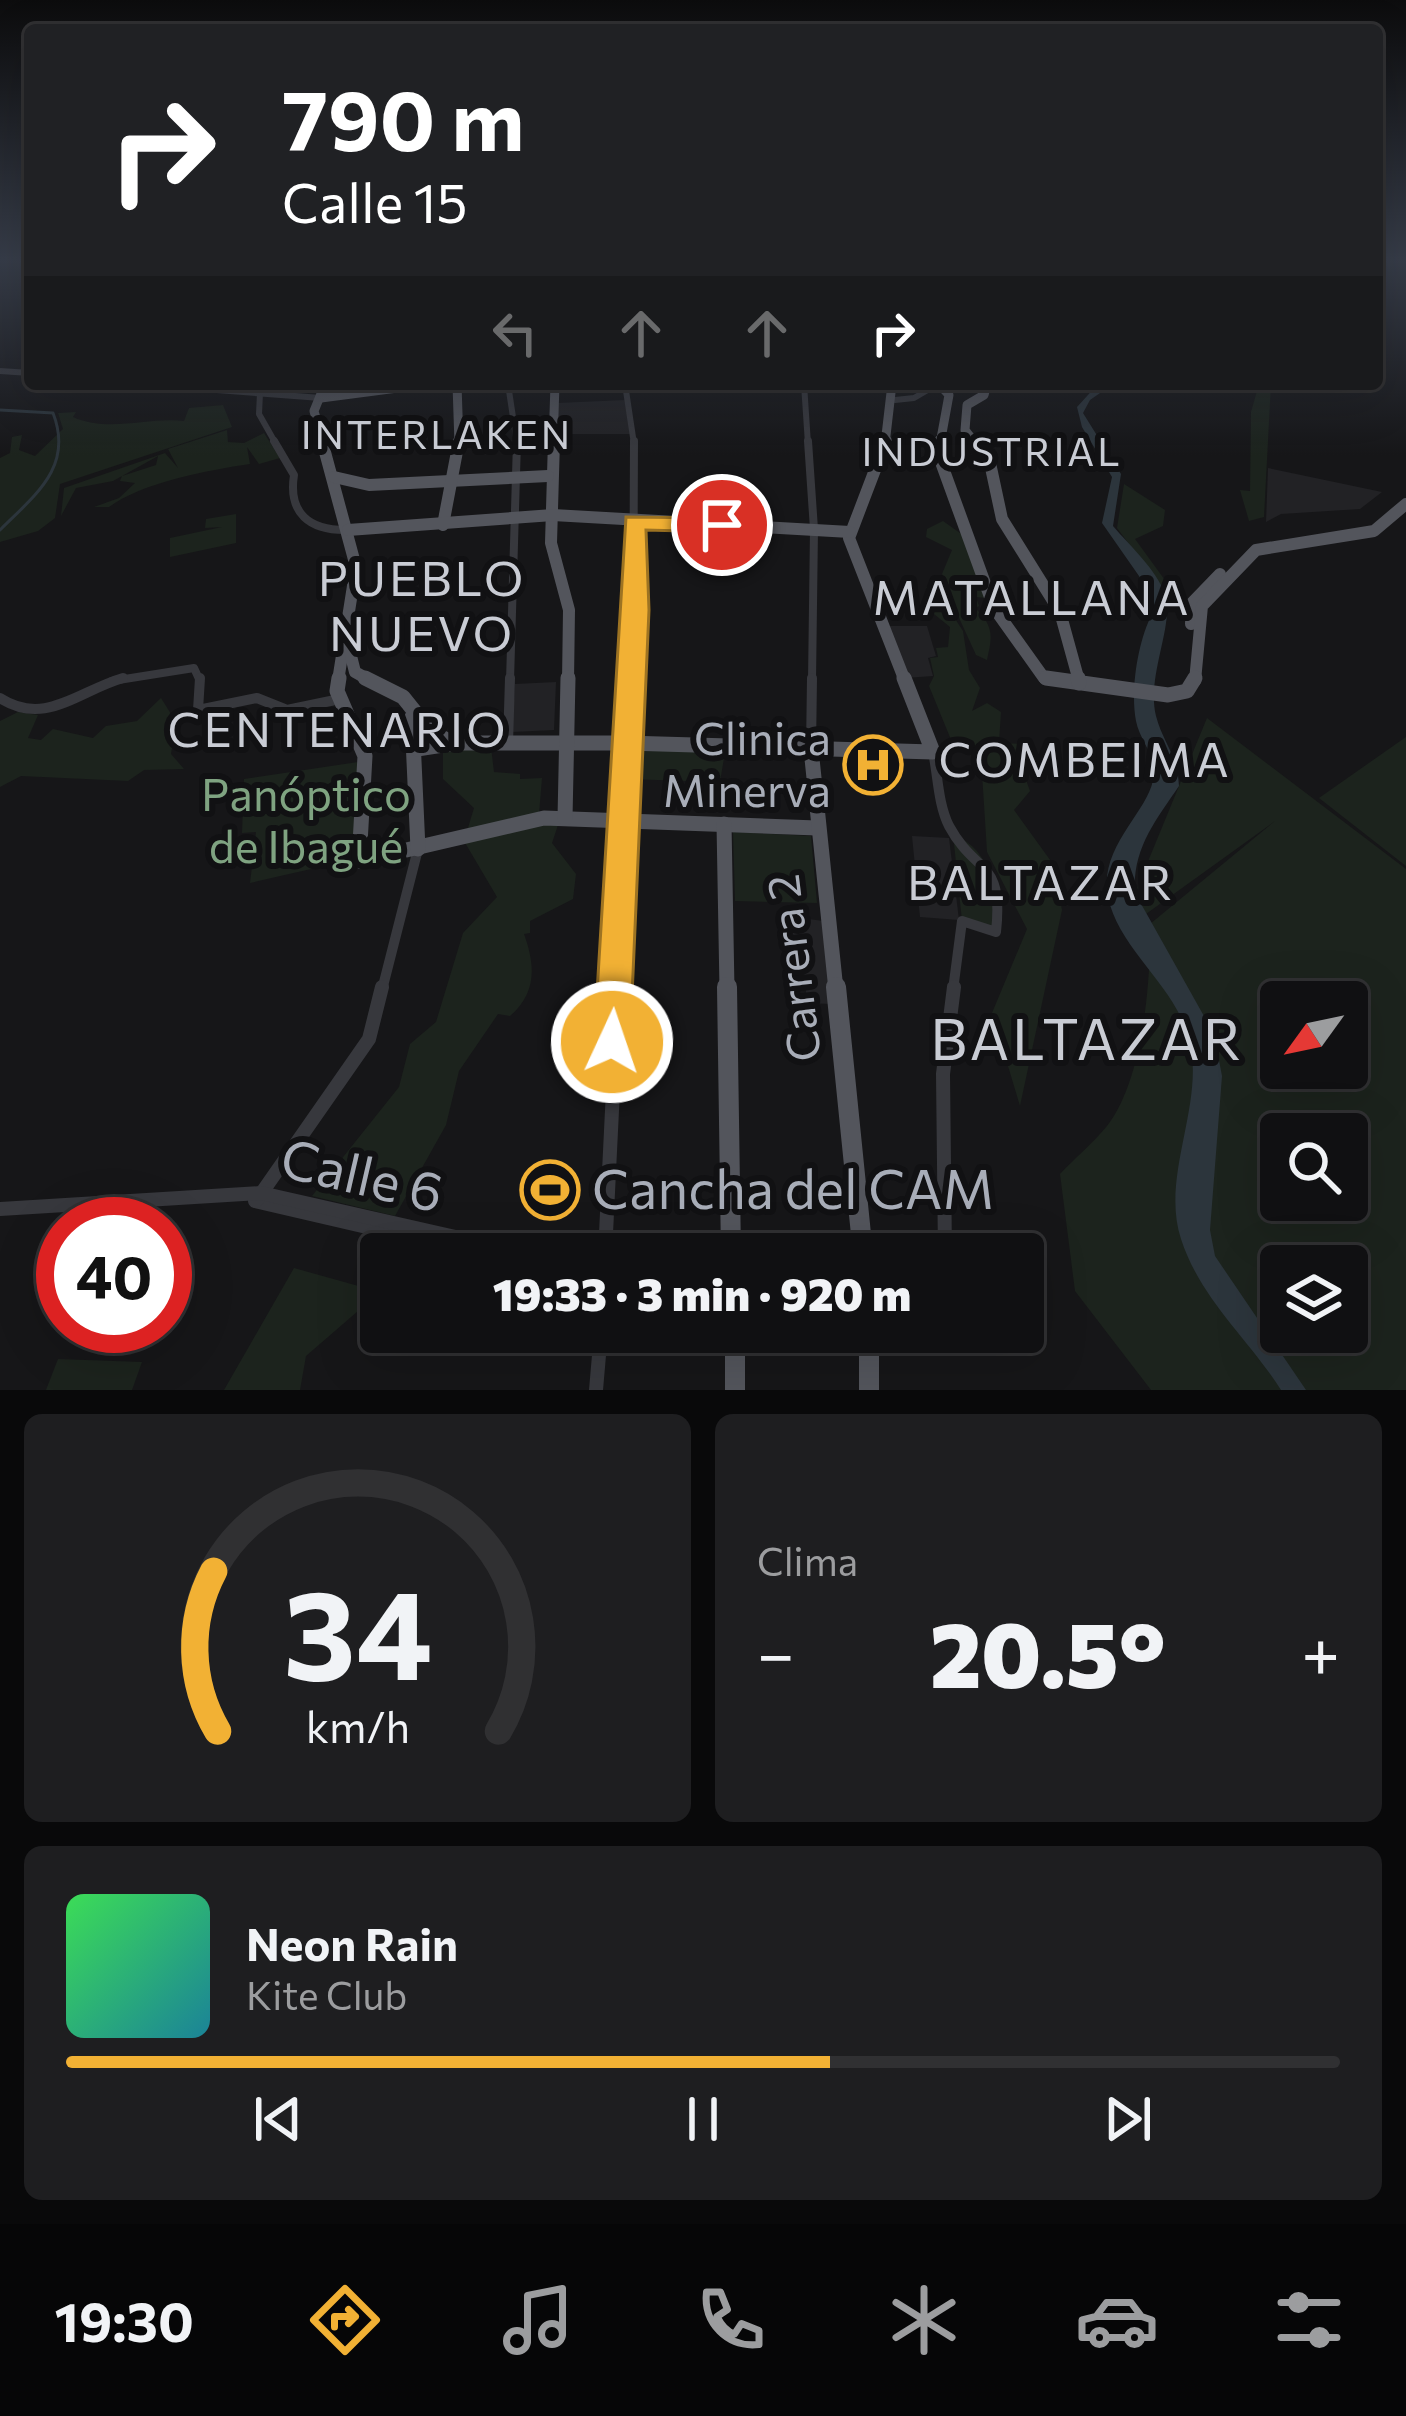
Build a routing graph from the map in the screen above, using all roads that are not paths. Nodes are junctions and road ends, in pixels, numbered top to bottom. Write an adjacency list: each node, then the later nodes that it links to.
1 (189, 390): 13 (street)
2 (457, 390): 18 (main road)
3 (509, 390): 17 (street)
4 (554, 390): 16 (main road)
5 (555, 390): 22 (main road)
6 (626, 390): 24 (street)
7 (804, 390): 27 (street, Carrera 2)
8 (895, 390): 14 (main road)
9 (924, 390): 14 (street)
10 (943, 390): 31 (main road)
11 (985, 390): 31 (main road)
12 (327, 392): 13 (street); 15 (main road)
13 (258, 398): 26 (street)
14 (897, 400): 28 (main road)
15 (338, 476): 19 (main road); 20 (main road); 26 (main road)
16 (548, 476): 17 (main road); 22 (main road)
17 (515, 477): 18 (main road); 23 (street)
18 (452, 481): 19 (main road); 25 (main road)
19 (361, 484): 20 (main road)
20 (345, 493): 26 (main road)
21 (1402, 501): 32 (main road); 32 (main road)
22 (548, 518): 23 (main road); 24 (main road); 38 (main road)
23 (512, 519): 25 (main road); 37 (street)
24 (634, 519): 27 (main road); 36 (street)
25 (444, 522): 26 (main road)
26 (349, 530): 29 (main road); 30 (main road)
27 (813, 532): 28 (main road); 40 (street, Carrera 2)
28 (849, 535): 41 (main road)
29 (338, 681): 30 (main road); 34 (main road)
30 (362, 681): 35 (main road); 39 (main road)
31 (1079, 683): 32 (main road)
32 (1167, 692)
33 (0, 698): 34 (street)
34 (342, 702): 46 (main road)
35 (456, 743): 37 (main road); 39 (main road)
36 (626, 743): 38 (main road); 40 (main road); 43 (street)
37 (508, 744): 38 (main road)
38 (564, 744): 42 (main road)
39 (417, 749): 46 (main road)
40 (811, 749): 41 (main road); 45 (main road, Carrera 2)
41 (932, 752): 54 (street)
42 (562, 818): 43 (main road); 46 (main road)
43 (625, 819): 44 (main road); 51 (street)
44 (724, 824): 45 (main road); 52 (main road)
45 (817, 828): 53 (main road, Carrera 2)
46 (418, 849): 47 (street)
47 (254, 1196): 48 (street, Calle 6); 49 (street, Calle 6); 50 (street, Calle 6)
48 (0, 1209)
49 (400, 1233)
50 (430, 1233)
51 (606, 1233)
52 (731, 1233)
53 (861, 1233)
54 (945, 1233)
55 (599, 1353): 58 (street)
56 (735, 1353): 59 (main road)
57 (869, 1353): 60 (main road)
58 (596, 1390)
59 (735, 1390)
60 (868, 1390)

